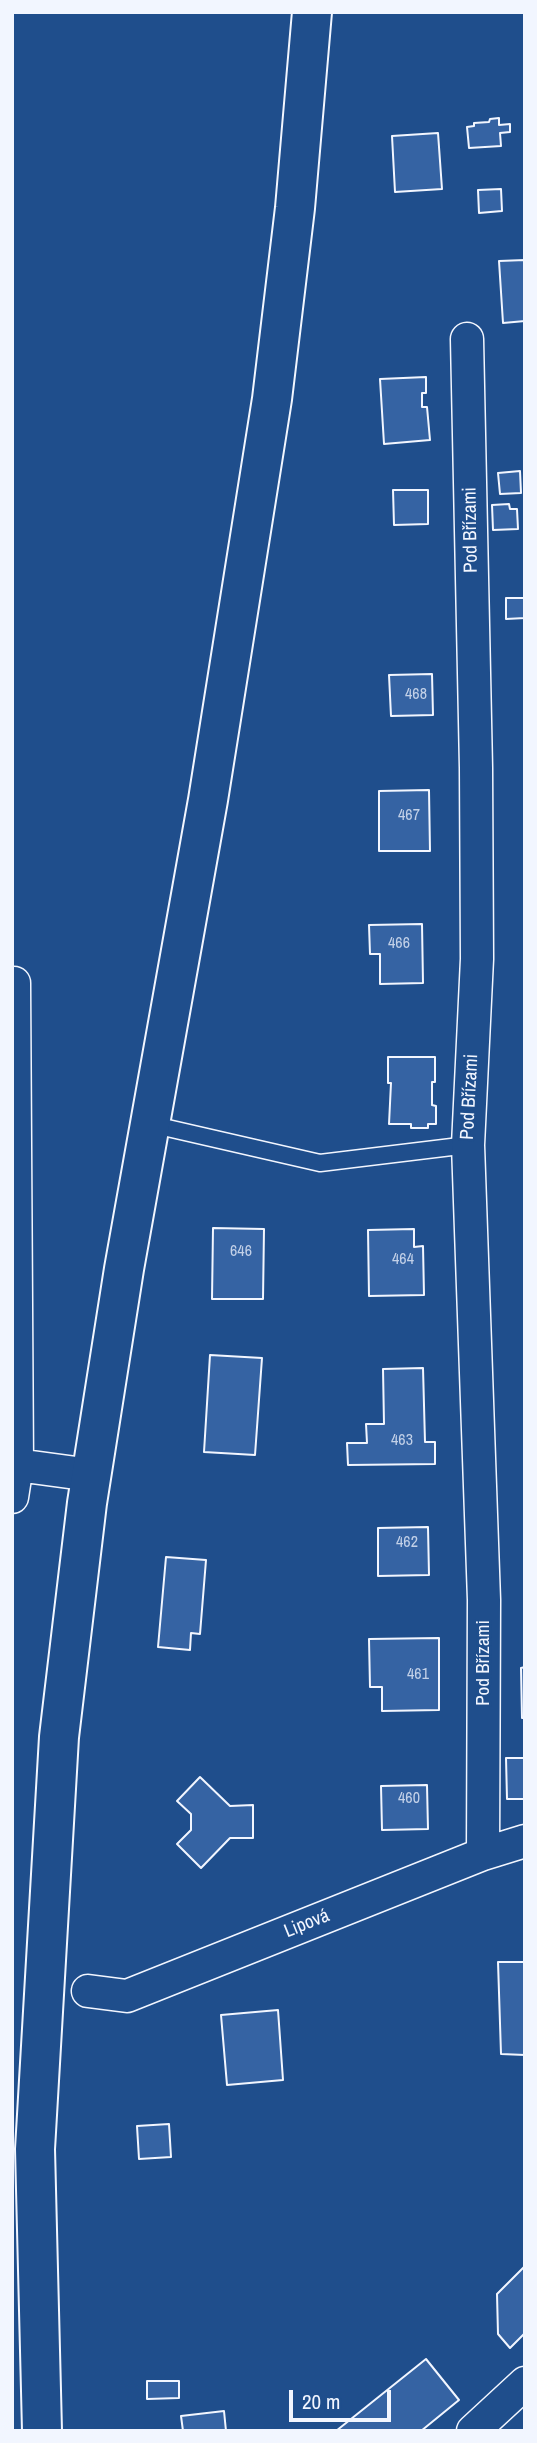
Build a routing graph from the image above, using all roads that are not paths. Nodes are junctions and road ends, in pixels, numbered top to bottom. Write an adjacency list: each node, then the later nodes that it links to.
1 (312, 12): 4 (street)
2 (467, 339): 5 (street, Pod Břízami)
3 (14, 983): 6 (street)
4 (150, 1124): 5 (lane); 7 (street)
5 (468, 1145): 10 (street, Pod Břízami)
6 (17, 1465): 7 (street); 8 (street)
7 (91, 1475): 13 (street)
8 (12, 1497)
9 (525, 1841): 10 (street, Lipová)
10 (483, 1854): 11 (street, Lipová)
11 (88, 1991)
12 (525, 2383): 14 (street)
13 (42, 2431)
14 (473, 2431)

